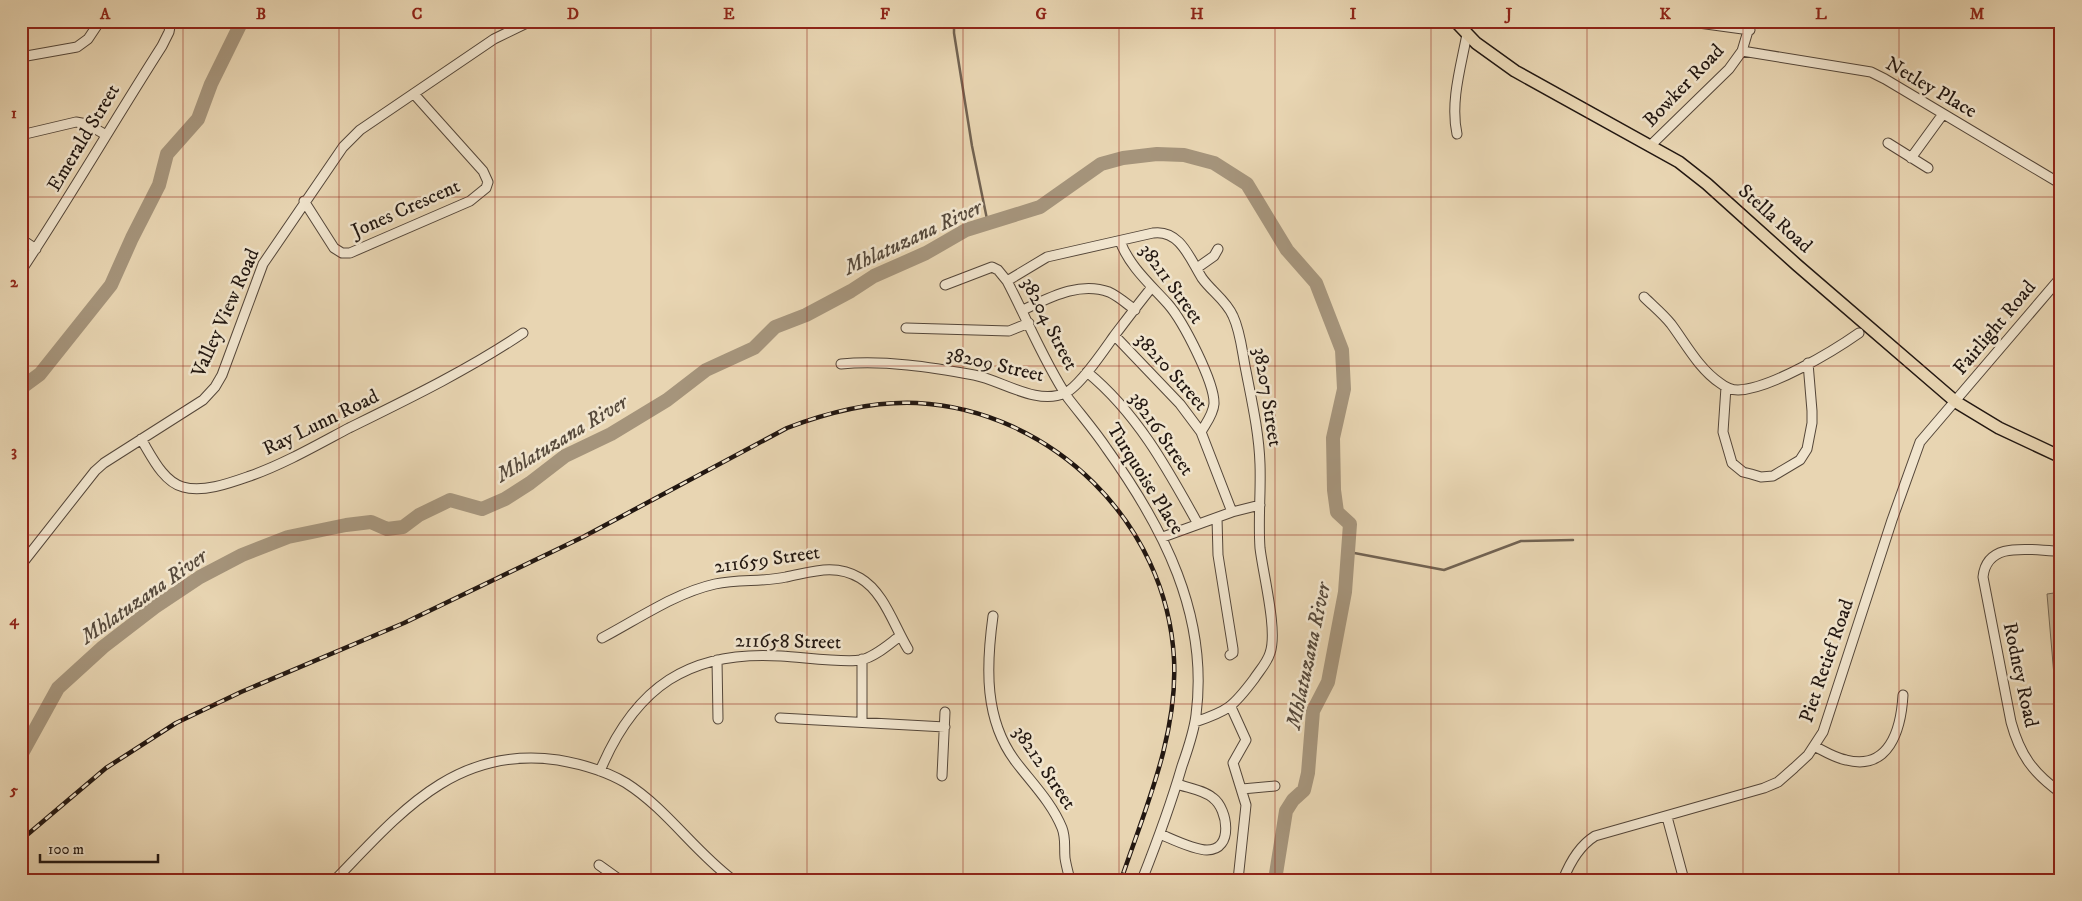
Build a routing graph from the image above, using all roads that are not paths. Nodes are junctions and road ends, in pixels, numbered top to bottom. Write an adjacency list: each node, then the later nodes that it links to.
1 (100, 21): 11 (street)
2 (170, 21): 16 (street, Emerald Street)
3 (531, 21): 12 (street, Valley View Road)
4 (1455, 21): 9 (main road, Stella Road)
5 (1684, 21): 7 (street)
6 (2054, 21): 8 (street)
7 (1751, 26): 10 (street, Bowker Road)
8 (2061, 27)
9 (1467, 34): 14 (street); 18 (main road, Stella Road)
10 (1742, 51): 13 (street, Netley Place); 18 (street, Bowker Road)
11 (22, 54)
12 (414, 94): 22 (street, Valley View Road); 22 (street, Jones Crescent)
13 (1942, 114): 19 (street); 21 (street, Netley Place)
14 (1457, 134)
15 (21, 135): 16 (street)
16 (106, 135): 25 (street, Emerald Street)
17 (1888, 143): 19 (street)
18 (1651, 145): 46 (main road, Stella Road)
19 (1911, 158): 20 (street)
20 (1928, 168)
21 (2061, 184)
22 (304, 201): 48 (street, Valley View Road)
23 (21, 239): 25 (street)
24 (1120, 241): 27 (street, 38207 Street); 30 (street, 38207 Street); 32 (street, 38211 Street)
25 (36, 248): 28 (street, Emerald Street)
26 (1218, 250): 27 (street)
27 (1197, 268): 50 (street, 38207 Street)
28 (21, 271)
29 (2061, 277): 46 (street, Fairlight Road)
30 (1007, 280): 31 (street, 38204 Street); 34 (street, 38204 Street)
31 (945, 285)
32 (1152, 288): 35 (street, 38209 Street); 47 (street, 38211 Street)
33 (1644, 297): 44 (street)
34 (1023, 310): 35 (street); 36 (street, 38204 Street)
35 (1135, 310): 40 (street, 38209 Street)
36 (1030, 323): 37 (street); 45 (street, 38204 Street)
37 (906, 328)
38 (523, 333): 48 (street, Ray Lunn Road)
39 (1859, 333): 41 (street)
40 (1114, 336): 43 (street, 38209 Street); 47 (street, 38210 Street)
41 (1808, 363): 44 (street); 44 (street)
42 (841, 364): 45 (street, 38209 Street)
43 (1087, 372): 45 (street, 38209 Street); 53 (street, 38216 Street)
44 (1726, 387)
45 (1066, 393): 54 (street, Turquoise Place)
46 (1956, 402): 49 (main road, Stella Road); 72 (street, Piet Retief Road)
47 (1201, 432): 51 (street, 38210 Street)
48 (141, 439): 56 (street, Valley View Road)
49 (2061, 457)
50 (1260, 505): 51 (street); 65 (street, 38207 Street)
51 (1232, 512): 52 (street)
52 (1217, 518): 53 (street); 61 (street)
53 (1198, 524): 54 (street)
54 (1163, 537): 70 (street, Turquoise Place)
55 (2061, 551): 78 (street, Rodney Road)
56 (21, 564)
57 (993, 616): 85 (street, 38212 Street)
58 (900, 636): 59 (street, 211659 Street); 60 (street, 211659 Street); 62 (street, 211658 Street)
59 (602, 638)
60 (908, 649)
61 (1230, 655)
62 (862, 659): 63 (street, 211658 Street); 69 (street)
63 (717, 660): 68 (street); 73 (street, 211658 Street)
64 (1903, 695): 72 (street)
65 (1230, 707): 70 (street, 38207 Street); 77 (street)
66 (945, 712): 71 (street)
67 (780, 718): 69 (street)
68 (718, 719)
69 (862, 722): 71 (street)
70 (1195, 722): 75 (street, Turquoise Place)
71 (945, 727): 74 (street)
72 (1814, 746): 79 (street, Piet Retief Road)
73 (600, 771): 82 (street); 84 (street)
74 (942, 776)
75 (1177, 784): 80 (street, Turquoise Place); 80 (street)
76 (1275, 786): 77 (street)
77 (1242, 789): 87 (street)
78 (2061, 793)
79 (1667, 817): 88 (street, Piet Retief Road); 89 (street)
80 (1160, 834): 86 (street, Turquoise Place)
81 (599, 865): 83 (street)
82 (335, 880)
83 (620, 880)
84 (733, 880)
85 (1070, 880)
86 (1142, 880)
87 (1238, 880)
88 (1563, 880)
89 (1684, 880)

